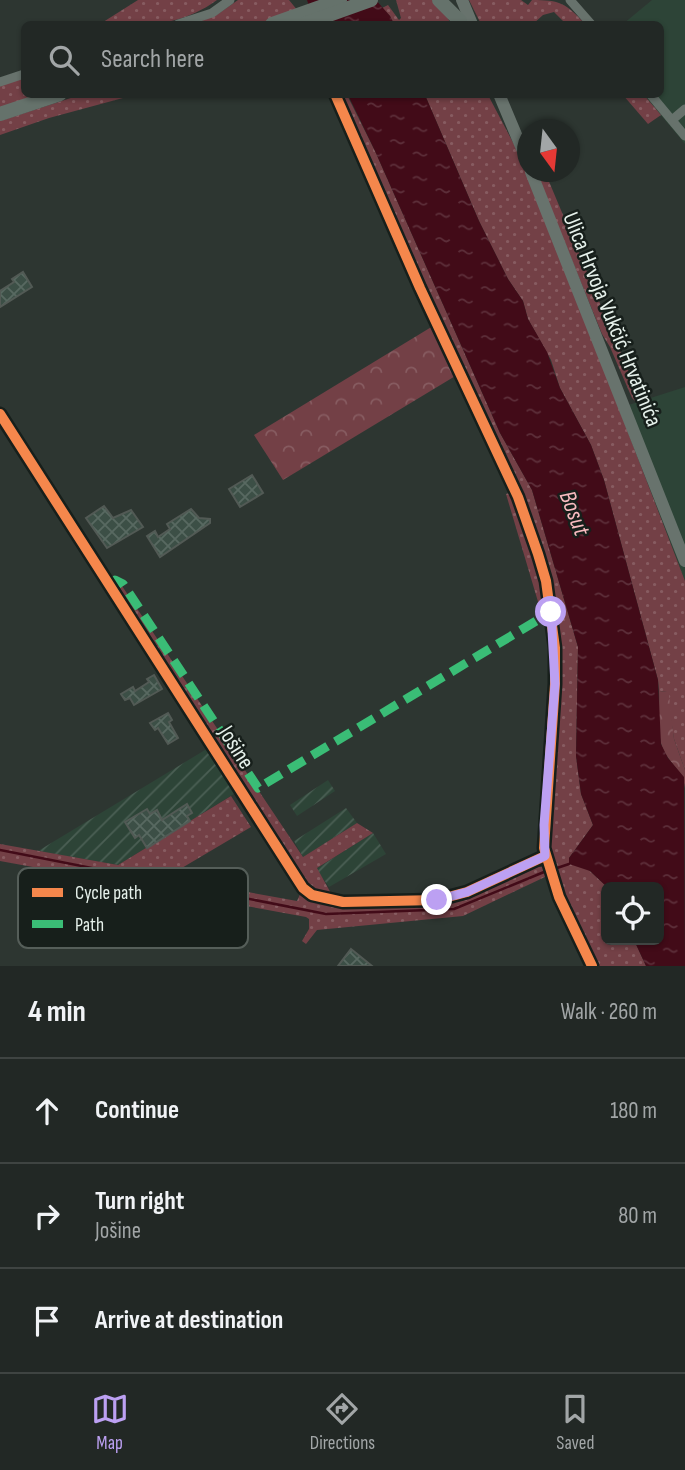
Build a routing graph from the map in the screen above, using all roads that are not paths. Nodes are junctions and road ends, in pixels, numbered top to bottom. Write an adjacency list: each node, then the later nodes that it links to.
1 (230, 0): 8 (street)
2 (340, 0): 9 (main road)
3 (371, 0): 10 (main road)
4 (439, 0): 11 (main road)
5 (448, 0): 12 (main road)
6 (462, 0): 13 (main road)
7 (569, 0): 14 (street)
8 (187, 21)
9 (281, 21)
10 (312, 21)
11 (462, 21)
12 (463, 21)
13 (464, 21)
14 (588, 21)
15 (21, 75): 16 (street)
16 (0, 82)
17 (48, 98): 22 (main road)
18 (337, 98): 29 (street)
19 (501, 98): 25 (main road)
20 (653, 98): 23 (street)
21 (685, 109): 23 (street)
22 (0, 114)
23 (672, 120): 24 (street)
24 (685, 136)
25 (517, 138)
26 (535, 182): 28 (main road, Ulica Hrvoja Vukčić Hrvatinića)
27 (0, 414): 29 (street, Jošine)
28 (685, 561)
29 (545, 856): 30 (street)
30 (592, 966)

